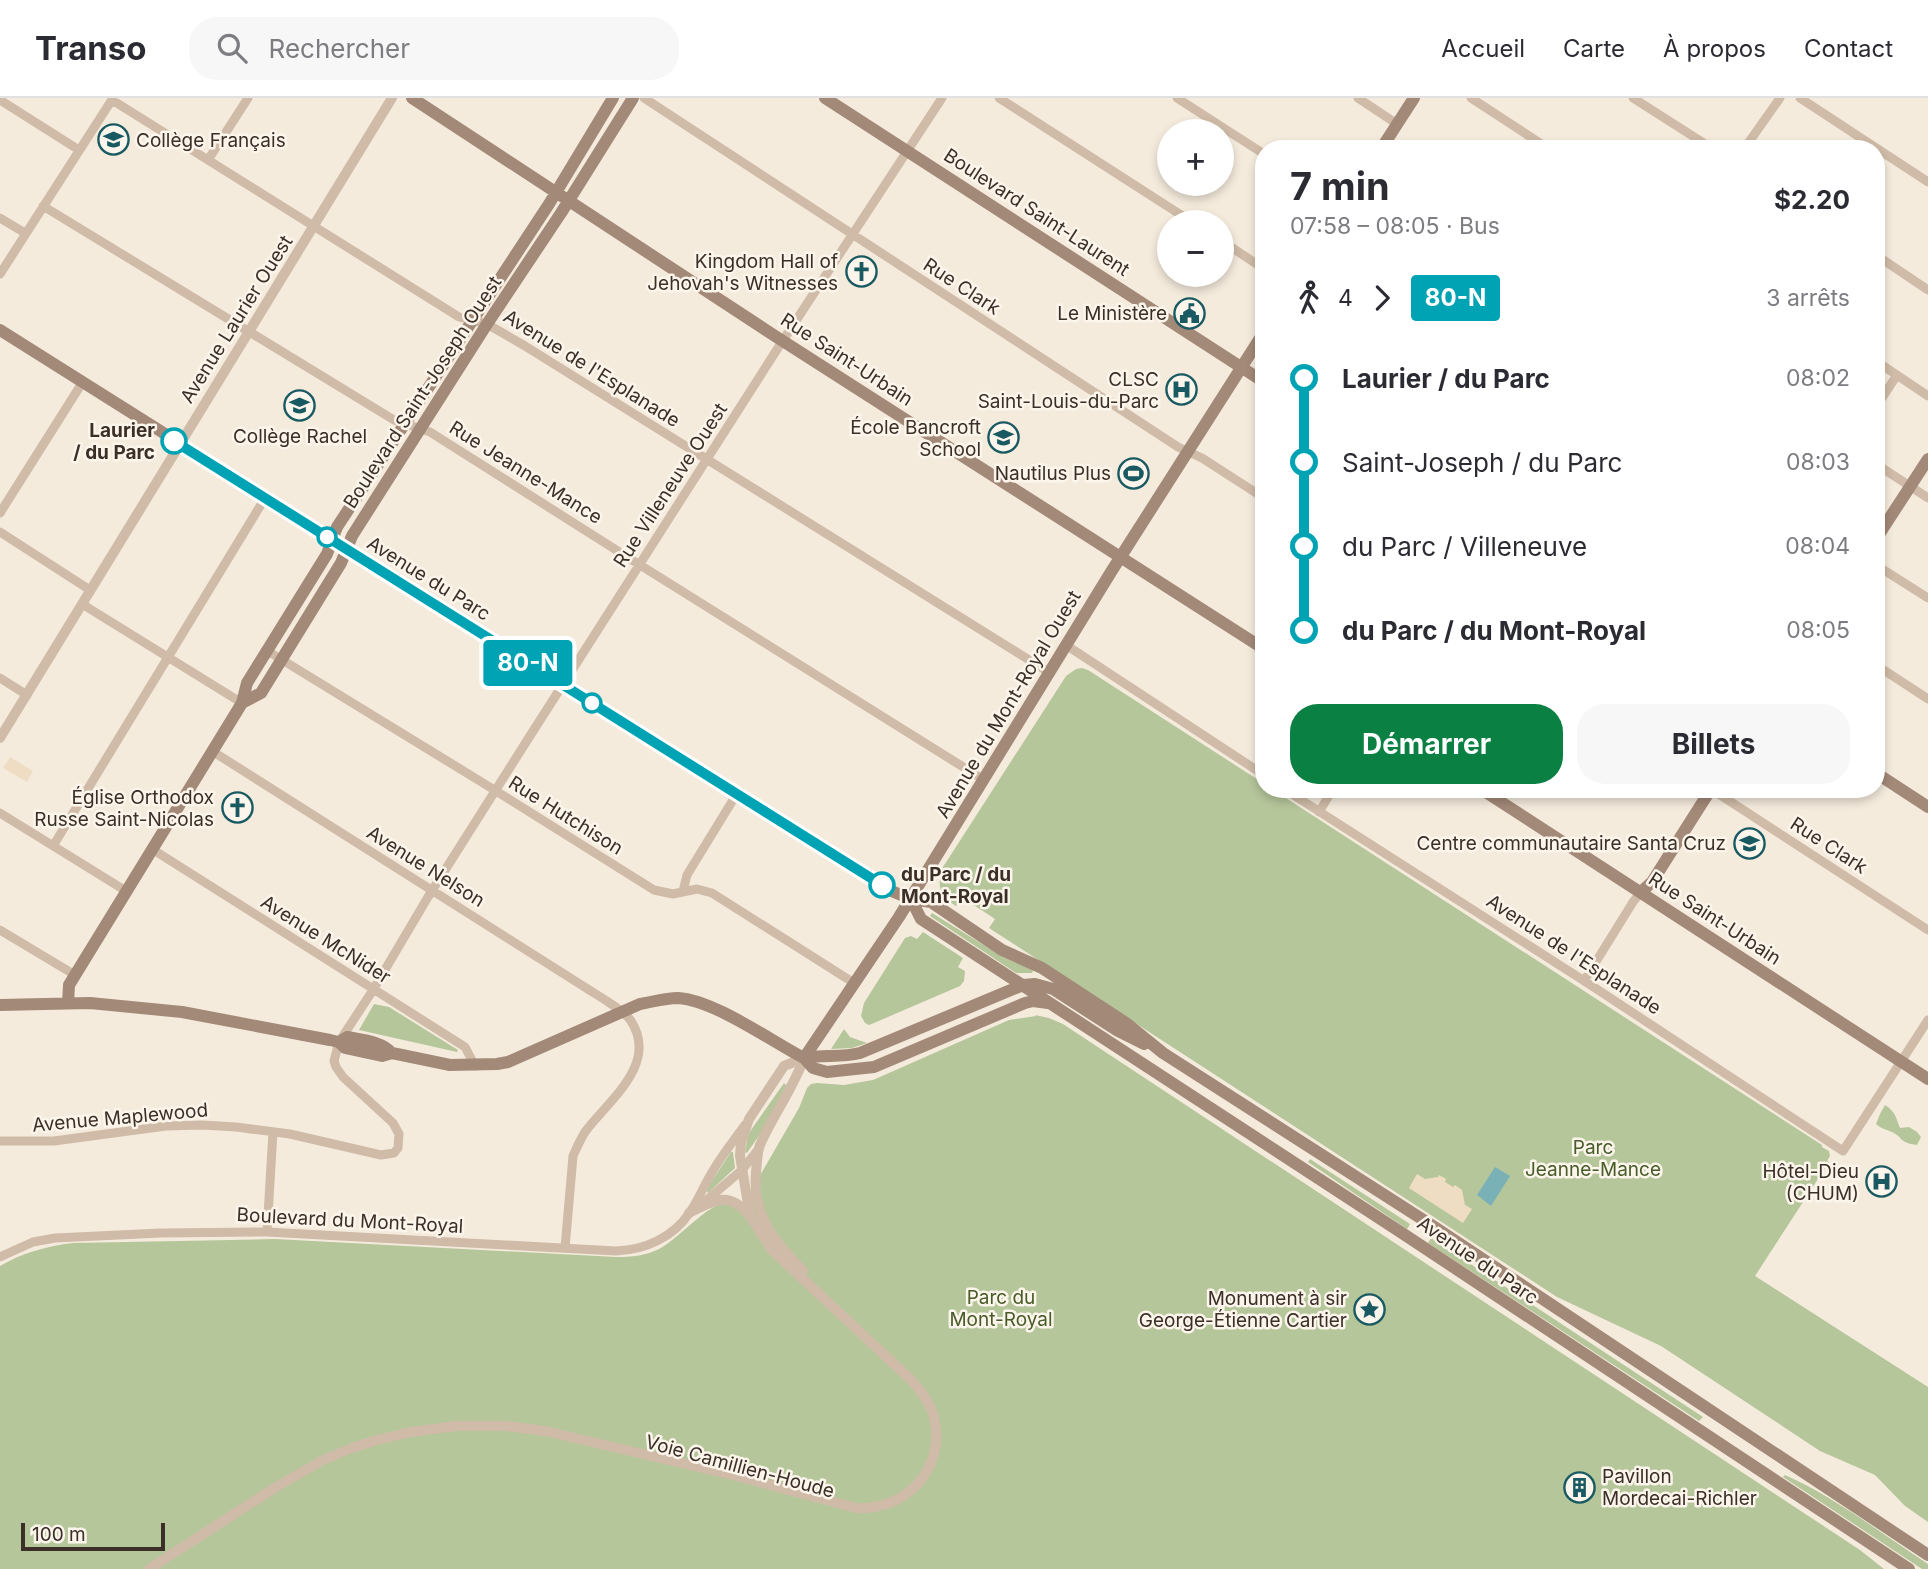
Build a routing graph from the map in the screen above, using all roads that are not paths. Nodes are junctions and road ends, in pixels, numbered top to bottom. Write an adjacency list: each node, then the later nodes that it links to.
1 (248, 98): 29 (street)
2 (392, 98): 36 (street, Avenue Laurier Ouest)
3 (412, 98): 31 (main road, Rue Saint-Urbain)
4 (613, 98): 31 (main road, Boulevard Saint-Joseph Ouest)
5 (633, 98): 32 (main road, Boulevard Saint-Joseph Ouest)
6 (644, 98): 38 (street, Rue Clark)
7 (825, 98): 27 (main road, Boulevard Saint-Laurent)
8 (942, 98): 27 (street, Rue Villeneuve Ouest)
9 (999, 98): 34 (street)
10 (1177, 98): 25 (street)
11 (1358, 98): 19 (street)
12 (1413, 98): 19 (main road)
13 (1471, 98): 21 (street)
14 (1633, 98): 22 (street)
15 (1780, 98): 23 (street)
16 (1800, 98): 24 (street)
17 (112, 99): 26 (street); 29 (street, Avenue de l'Esplanade)
18 (0, 100): 26 (street)
19 (1397, 124): 20 (main road)
20 (1389, 140)
21 (1535, 140)
22 (1699, 140)
23 (1750, 140)
24 (1864, 140)
25 (1255, 148)
26 (79, 150): 33 (street)
27 (907, 152): 38 (street, Rue Villeneuve Ouest); 51 (main road, Boulevard Saint-Laurent)
28 (1885, 154): 30 (street)
29 (208, 160): 36 (street, Avenue de l'Esplanade)
30 (1928, 182)
31 (556, 192): 32 (main road, Rue Saint-Urbain); 44 (main road, Boulevard Saint-Joseph Ouest)
32 (568, 201): 45 (main road, Boulevard Saint-Joseph Ouest); 48 (main road, Rue Saint-Urbain)
33 (43, 206): 37 (street); 47 (street, Rue Jeanne-Mance)
34 (1173, 210)
35 (0, 218): 37 (street)
36 (314, 226): 44 (street, Avenue de l'Esplanade); 47 (street, Avenue Laurier Ouest)
37 (25, 233): 42 (street)
38 (853, 235): 48 (street, Rue Villeneuve Ouest); 60 (street, Rue Clark)
39 (1234, 249): 41 (street)
40 (1885, 261): 43 (street)
41 (1255, 263)
42 (0, 274)
43 (1928, 290)
44 (472, 320): 45 (street, Avenue de l'Esplanade); 57 (main road, Boulevard Saint-Joseph Ouest)
45 (487, 324): 58 (main road, Boulevard Saint-Joseph Ouest); 62 (street, Avenue de l'Esplanade)
46 (0, 330): 54 (main road, Avenue du Parc)
47 (249, 332): 57 (street, Rue Jeanne-Mance); 59 (street, Avenue Laurier Ouest)
48 (783, 341): 62 (street, Rue Villeneuve Ouest); 73 (main road, Rue Saint-Urbain)
49 (1255, 346): 51 (main road, Avenue du Mont-Royal Ouest)
50 (1885, 367): 52 (street)
51 (1241, 368): 53 (main road, Boulevard Saint-Laurent); 60 (main road, Avenue du Mont-Royal Ouest)
52 (1898, 375): 55 (street); 56 (street)
53 (1255, 377)
54 (82, 383): 59 (main road, Avenue du Parc); 68 (street)
55 (1885, 394)
56 (1928, 396)
57 (405, 425): 58 (street, Rue Jeanne-Mance); 71 (main road, Boulevard Saint-Joseph Ouest)
58 (419, 429): 72 (main road, Boulevard Saint-Joseph Ouest); 74 (street, Rue Jeanne-Mance)
59 (180, 445): 66 (main road, Avenue du Parc); 76 (street, Avenue Laurier Ouest)
60 (1188, 452): 65 (street, Rue Clark); 73 (main road, Avenue du Mont-Royal Ouest)
61 (1928, 459): 64 (main road)
62 (707, 460): 74 (street, Rue Villeneuve Ouest); 85 (street, Avenue de l'Esplanade)
63 (1885, 470): 64 (street)
64 (1910, 486): 67 (street); 69 (main road)
65 (1255, 492)
66 (265, 498): 71 (main road, Avenue du Parc); 82 (street)
67 (1928, 498)
68 (0, 513)
69 (1885, 525)
70 (0, 531): 76 (street)
71 (332, 540): 72 (main road, Avenue du Parc); 81 (main road, Boulevard Saint-Joseph Ouest)
72 (347, 549): 83 (main road, Boulevard Saint-Joseph Ouest); 87 (main road, Avenue du Parc)
73 (1121, 557): 79 (main road, Rue Saint-Urbain); 80 (main road, Avenue du Mont-Royal Ouest)
74 (639, 565): 87 (street, Rue Villeneuve Ouest); 94 (street, Rue Jeanne-Mance)
75 (1885, 571): 77 (street)
76 (90, 590): 78 (street, Avenue Laurier Ouest)
77 (1928, 598)
78 (82, 604): 82 (street); 88 (street, Avenue Laurier Ouest)
79 (1255, 643)
80 (1066, 645): 85 (main road, Avenue du Mont-Royal Ouest); 93 (street)
81 (266, 650): 83 (street, Rue Hutchison); 90 (main road, Boulevard Saint-Joseph Ouest)
82 (168, 658): 90 (street); 106 (street)
83 (281, 659): 90 (main road, Boulevard Saint-Joseph Ouest); 96 (street, Rue Hutchison)
84 (1885, 671): 89 (street)
85 (1050, 673): 94 (main road, Avenue du Mont-Royal Ouest)
86 (0, 678): 88 (street)
87 (563, 685): 96 (street, Rue Villeneuve Ouest); 97 (main road, Avenue du Parc)
88 (27, 695): 91 (street, Avenue Laurier Ouest)
89 (1928, 699)
90 (242, 703): 92 (main road, Boulevard Saint-Joseph Ouest)
91 (0, 738)
92 (212, 751): 107 (main road, Boulevard Saint-Joseph Ouest); 109 (street, Avenue Nelson)
93 (1255, 769)
94 (984, 780): 112 (main road, Avenue du Mont-Royal Ouest)
95 (1885, 780): 103 (main road)
96 (496, 791): 109 (street, Rue Villeneuve Ouest); 110 (street, Rue Hutchison)
97 (736, 794): 110 (street); 112 (main road, Avenue du Parc)
98 (1298, 798): 104 (street, Avenue de l'Esplanade)
99 (1328, 798): 104 (street)
100 (1495, 798): 111 (main road, Rue Saint-Urbain)
101 (1705, 798): 111 (main road)
102 (1725, 798): 114 (street, Rue Clark)
103 (1928, 807)
104 (1319, 812): 116 (street, Avenue de l'Esplanade)
105 (0, 813): 106 (street)
106 (53, 846): 108 (street)
107 (152, 849): 108 (main road, Boulevard Saint-Joseph Ouest); 119 (street, Avenue McNider)
108 (126, 891): 115 (main road, Boulevard Saint-Joseph Ouest)
109 (432, 891): 119 (street, Rue Villeneuve Ouest); 123 (street, Avenue Nelson)
110 (683, 891): 117 (street, Rue Hutchison)
111 (1641, 892): 116 (street); 128 (main road, Rue Saint-Urbain)
112 (911, 899): 117 (main road, Avenue du Mont-Royal Ouest); 118 (main road, Avenue du Parc); 126 (main road, Avenue du Parc)
113 (0, 930): 115 (street)
114 (1928, 930)
115 (75, 975): 120 (main road, Boulevard Saint-Joseph Ouest)
116 (1584, 981): 128 (street, Avenue de l'Esplanade)
117 (854, 983): 127 (main road, Avenue du Mont-Royal Ouest)
118 (1023, 985): 122 (main road, Avenue du Parc); 126 (main road, Avenue du Parc); 127 (main road)
119 (373, 990): 125 (street, Rue Villeneuve Ouest); 129 (street, Avenue McNider)
120 (68, 1003): 121 (main road); 125 (main road)
121 (0, 1005)
122 (1055, 1005): 127 (main road); 144 (main road, Avenue du Parc)
123 (621, 1012): 127 (main road); 129 (main road); 139 (street)
124 (1928, 1020): 128 (street)
125 (339, 1042): 129 (main road); 132 (street, Avenue Maplewood)
126 (1163, 1053): 141 (main road, Avenue du Parc)
127 (804, 1058): 131 (street, Boulevard du Mont-Royal); 134 (street, Boulevard du Mont-Royal)
128 (1901, 1062): 130 (main road, Rue Saint-Urbain)
129 (475, 1066)
130 (1928, 1079)
131 (749, 1119): 135 (street, Boulevard du Mont-Royal); 136 (street, Boulevard du Mont-Royal)
132 (273, 1132): 133 (street, Avenue Maplewood); 138 (street)
133 (0, 1141)
134 (759, 1148): 135 (street, Boulevard du Mont-Royal); 143 (street, Voie Camillien-Houde)
135 (743, 1170): 136 (street, Boulevard du Mont-Royal); 137 (street, Voie Camillien-Houde)
136 (690, 1213): 137 (street); 139 (street, Boulevard du Mont-Royal)
137 (750, 1216): 142 (street, Voie Camillien-Houde)
138 (267, 1232): 139 (street, Boulevard du Mont-Royal); 140 (street, Boulevard du Mont-Royal)
139 (565, 1248)
140 (0, 1257)
141 (1928, 1555)
142 (149, 1569)
143 (161, 1569)
144 (1909, 1569)

